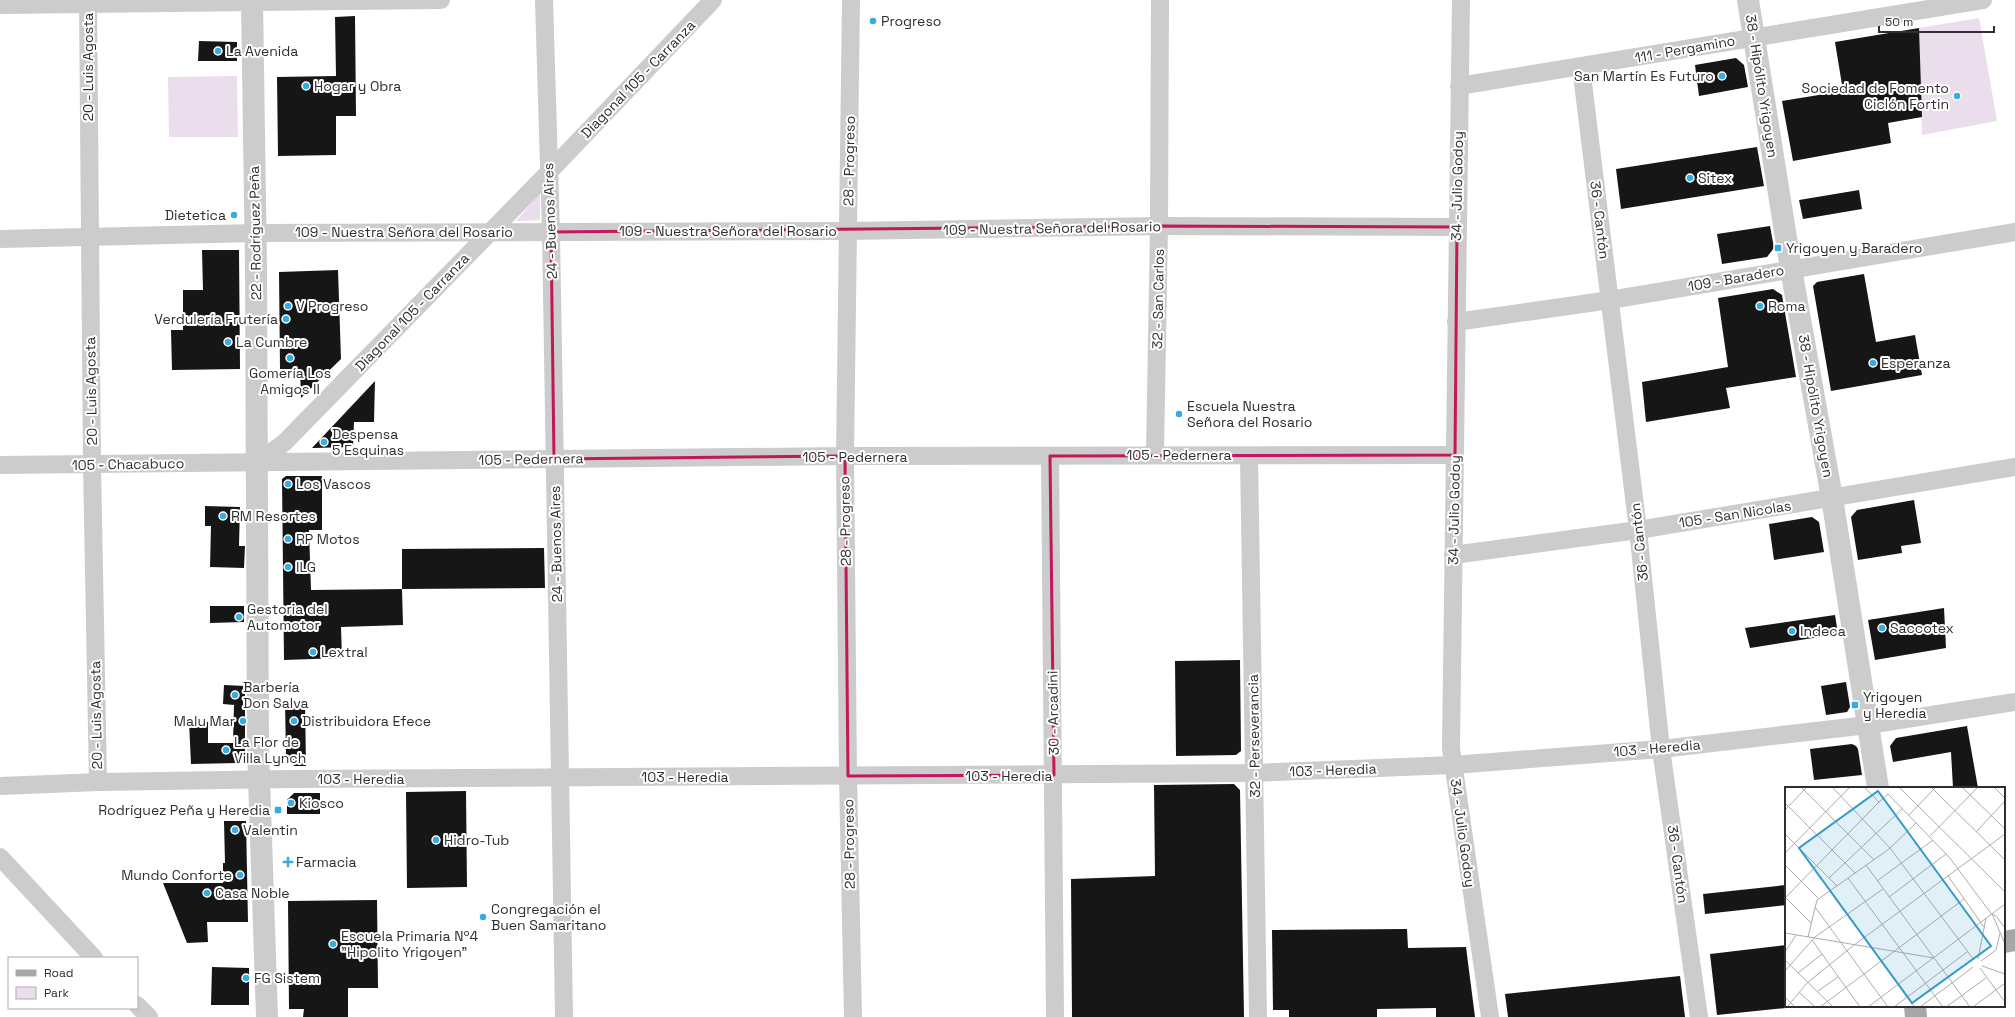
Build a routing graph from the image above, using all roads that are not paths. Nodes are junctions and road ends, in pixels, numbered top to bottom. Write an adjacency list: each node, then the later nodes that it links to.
1 (441, 0): 9 (street)
2 (544, 0): 15 (street, 24 - Buenos Aires)
3 (713, 0): 15 (street, Diagonal 105 - Carranza)
4 (851, 0): 18 (street, 28 - Progreso)
5 (1160, 0): 16 (street, 32 - San Carlos)
6 (1461, 0): 14 (street, 34 - Julio Godoy)
7 (1748, 0): 12 (street, 38 - Hipólito Yrigoyen)
8 (1983, 0): 12 (street, 111 - Pergamino)
9 (252, 1): 10 (street); 22 (street, 22 - Rodríguez Peña)
10 (88, 2): 11 (street); 23 (street, 20 - Luis Agosta)
11 (0, 5)
12 (1754, 37): 13 (street, 111 - Pergamino); 25 (street, 38 - Hipólito Yrigoyen)
13 (1581, 67): 14 (street, 111 - Pergamino); 26 (street, 36 - Cantón)
14 (1459, 86): 17 (street, 34 - Julio Godoy)
15 (548, 173): 19 (street, Diagonal 105 - Carranza); 20 (street, 24 - Buenos Aires)
16 (1159, 226): 17 (street, 109 - Nuestra Señora del Rosario); 18 (street, 109 - Nuestra Señora del Rosario); 28 (street, 32 - San Carlos)
17 (1457, 227): 27 (street, 34 - Julio Godoy)
18 (847, 231): 20 (street, 109 - Nuestra Señora del Rosario); 30 (street, 28 - Progreso)
19 (490, 232): 20 (street, 109 - Nuestra Señora del Rosario); 22 (street, 109 - Nuestra Señora del Rosario); 34 (street, Diagonal 105 - Carranza)
20 (551, 232): 33 (street, 24 - Buenos Aires)
21 (2015, 232): 25 (street, 109 - Baradero)
22 (255, 233): 23 (street, 109 - Nuestra Señora del Rosario); 34 (street, 22 - Rodríguez Peña)
23 (90, 237): 24 (street, 109 - Nuestra Señora del Rosario); 36 (street, 20 - Luis Agosta)
24 (0, 238)
25 (1791, 269): 26 (street, 109 - Baradero); 38 (street, 38 - Hipólito Yrigoyen)
26 (1610, 300): 27 (street, 109 - Baradero); 39 (street, 36 - Cantón)
27 (1456, 322): 29 (street, 34 - Julio Godoy)
28 (1155, 454): 31 (street, 105 - Pedernera); 32 (street, 105 - Pedernera)
29 (1455, 455): 32 (street, 105 - Pedernera); 40 (street, 34 - Julio Godoy)
30 (844, 456): 31 (street, 105 - Pedernera); 33 (street, 105 - Pedernera); 46 (street, 28 - Progreso)
31 (1050, 456): 47 (street, 30 - Arcadini)
32 (1249, 456): 45 (street, 32 - Perseverancia)
33 (554, 459): 34 (street, 105 - Pedernera); 48 (street, 24 - Buenos Aires)
34 (256, 463): 36 (street, 105 - Chacabuco); 49 (street, 22 - Rodríguez Peña)
35 (0, 465): 36 (street, 105 - Chacabuco)
36 (92, 465): 50 (street, 20 - Luis Agosta)
37 (2015, 468): 38 (street, 105 - San Nicolas)
38 (1832, 498): 39 (street, 105 - San Nicolas); 42 (street, 38 - Hipólito Yrigoyen)
39 (1638, 530): 40 (street, 105 - San Nicolas); 43 (street, 36 - Cantón)
40 (1453, 555): 44 (street, 34 - Julio Godoy)
41 (2015, 702): 42 (street, 103 - Heredia)
42 (1868, 725): 43 (street, 103 - Heredia); 52 (street, 38 - Hipólito Yrigoyen)
43 (1661, 749): 44 (street, 103 - Heredia); 66 (street, 36 - Cantón)
44 (1453, 765): 45 (street, 103 - Heredia); 65 (street, 34 - Julio Godoy)
45 (1254, 773): 47 (street, 103 - Heredia); 64 (street, 32 - Perseverancia)
46 (848, 776): 47 (street, 103 - Heredia); 48 (street, 103 - Heredia); 62 (street, 28 - Progreso)
47 (1054, 776): 63 (street, 30 - Arcadini)
48 (560, 777): 49 (street, 103 - Heredia); 61 (street, 24 - Buenos Aires)
49 (259, 780): 50 (street, 103 - Heredia); 60 (street, 22 - Rodríguez Peña)
50 (98, 782): 51 (street, 103 - Heredia)
51 (0, 786)
52 (1878, 787)
53 (0, 857): 56 (street)
54 (2015, 940): 55 (main road)
55 (2005, 942)
56 (93, 957)
57 (138, 1005): 59 (street)
58 (1915, 1007): 67 (main road)
59 (149, 1017)
60 (267, 1017)
61 (564, 1017)
62 (853, 1017)
63 (1055, 1017)
64 (1258, 1017)
65 (1490, 1017)
66 (1699, 1017)
67 (1916, 1017)

